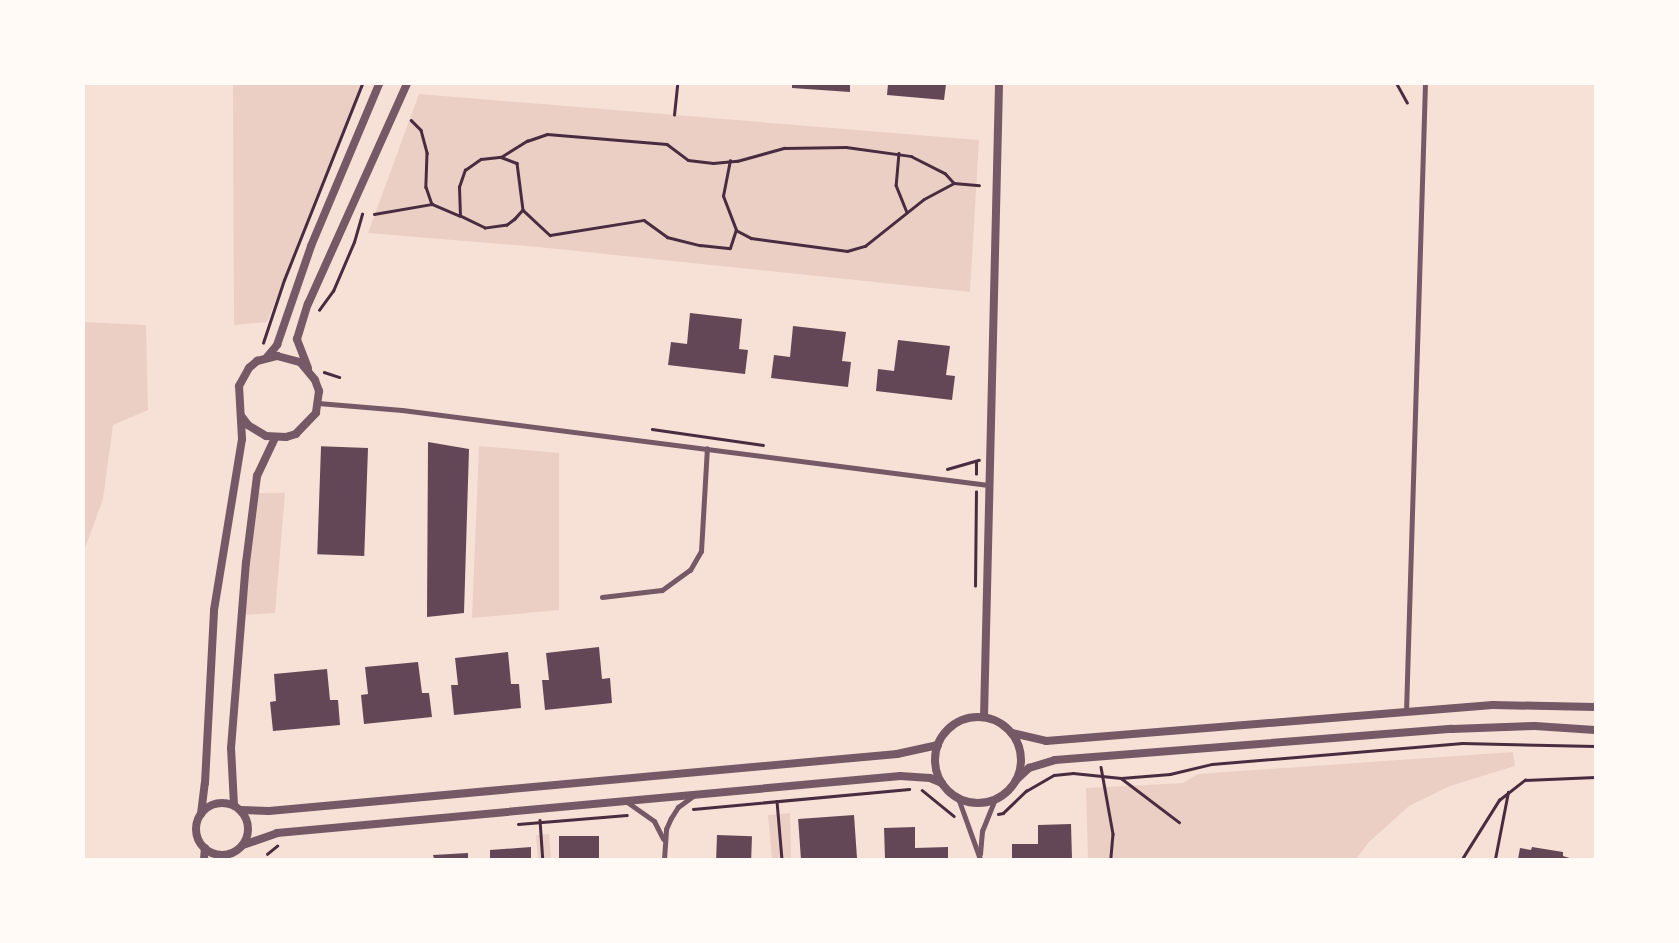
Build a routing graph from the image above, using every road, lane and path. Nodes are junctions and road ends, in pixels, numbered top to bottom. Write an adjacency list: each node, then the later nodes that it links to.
1 (379, 84): 23 (street)
2 (407, 84): 25 (street)
3 (677, 84): 8 (path)
4 (999, 84): 35 (street)
5 (1397, 84): 7 (path)
6 (1425, 84): 38 (street)
7 (1407, 102)
8 (674, 115)
9 (411, 120): 15 (path)
10 (899, 153): 12 (path); 13 (path); 18 (path)
11 (502, 157): 12 (path); 17 (path); 20 (path)
12 (730, 161): 21 (path)
13 (954, 183): 14 (path); 18 (path)
14 (979, 185)
15 (432, 204): 19 (path); 20 (path)
16 (366, 206): 22 (path)
17 (523, 210): 20 (path); 21 (path)
18 (907, 212): 21 (path)
19 (374, 214)
20 (460, 216)
21 (736, 230)
22 (313, 318)
23 (267, 357): 25 (street); 28 (street)
24 (321, 369): 26 (path)
25 (309, 370): 27 (street)
26 (338, 377)
27 (318, 403): 30 (street); 32 (street)
28 (242, 417): 30 (street); 56 (street)
29 (652, 429): 31 (path)
30 (275, 438): 54 (street)
31 (767, 445)
32 (707, 448): 35 (street); 36 (street)
33 (981, 458): 34 (path)
34 (940, 470)
35 (988, 485): 39 (street)
36 (602, 596)
37 (1595, 706): 38 (street)
38 (1406, 712): 41 (street)
39 (984, 717): 41 (street); 42 (street)
40 (1595, 730): 43 (street)
41 (1012, 733): 46 (street)
42 (938, 745): 47 (street); 54 (street)
43 (1099, 757): 46 (street); 68 (path)
44 (1595, 777): 49 (path)
45 (1121, 778): 57 (path)
46 (1016, 780): 52 (street)
47 (942, 783): 48 (street); 51 (street)
48 (776, 788): 50 (street); 66 (path)
49 (1508, 792): 62 (path); 69 (path)
50 (694, 795): 53 (street); 58 (street)
51 (958, 798): 52 (street); 67 (street)
52 (995, 799): 67 (street)
53 (627, 802): 55 (street); 58 (street)
54 (238, 808): 56 (street); 59 (street)
55 (539, 809): 59 (street); 64 (path)
56 (201, 814): 60 (street)
57 (1179, 822)
58 (664, 842): 65 (street)
59 (243, 844): 61 (street)
60 (205, 848): 61 (street); 63 (street)
61 (229, 856)
62 (1464, 858)
63 (204, 859)
64 (543, 859)
65 (664, 859)
66 (782, 859)
67 (980, 859)
68 (1111, 859)
69 (1495, 859)

